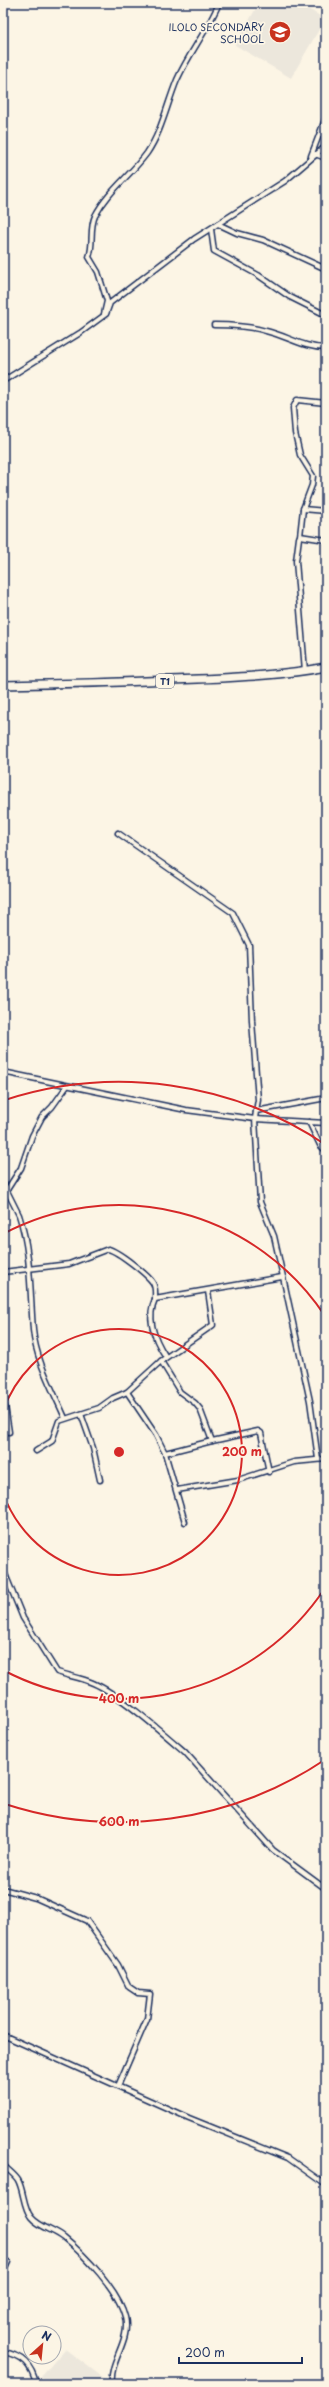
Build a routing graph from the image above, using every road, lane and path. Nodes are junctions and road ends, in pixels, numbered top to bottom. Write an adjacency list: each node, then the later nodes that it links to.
1 (219, 3): 9 (street)
2 (326, 117): 4 (street)
3 (326, 146): 4 (street)
4 (313, 156): 5 (street); 6 (street)
5 (326, 158)
6 (218, 224): 7 (street); 8 (street)
7 (211, 229): 9 (street); 10 (street)
8 (326, 269)
9 (104, 315): 13 (street)
10 (326, 315)
11 (214, 325): 12 (street)
12 (326, 348)
13 (3, 381)
14 (326, 403): 15 (street)
15 (303, 509): 16 (street); 17 (street)
16 (326, 511)
17 (300, 536): 18 (street); 20 (street)
18 (326, 540)
19 (326, 667): 20 (highway, T1)
20 (305, 671): 21 (highway, T1)
21 (3, 685)
22 (118, 833): 26 (street)
23 (3, 1072): 24 (street)
24 (67, 1086): 27 (street); 31 (street)
25 (326, 1098): 26 (street)
26 (256, 1111): 27 (street)
27 (254, 1119): 28 (street); 35 (street)
28 (309, 1122): 29 (street); 30 (street)
29 (326, 1123)
30 (326, 1151)
31 (7, 1191): 32 (street); 33 (street)
32 (3, 1196)
33 (28, 1269): 34 (street); 37 (street); 43 (street)
34 (3, 1272)
35 (282, 1277): 36 (street); 48 (street)
36 (208, 1291): 37 (street); 38 (street)
37 (155, 1299): 38 (street)
38 (166, 1357): 39 (street)
39 (161, 1361): 40 (street); 45 (street)
40 (127, 1392): 42 (street); 47 (street)
41 (3, 1393): 44 (street)
42 (81, 1414): 43 (street); 51 (street)
43 (66, 1418): 46 (street)
44 (9, 1432)
45 (212, 1441): 47 (street); 50 (street)
46 (36, 1450)
47 (165, 1453): 52 (street)
48 (318, 1459): 49 (street); 50 (street)
49 (326, 1459)
50 (269, 1472): 52 (street)
51 (100, 1480)
52 (177, 1490): 53 (street)
53 (185, 1522)
54 (3, 1569): 56 (street)
55 (3, 1889): 58 (street)
56 (326, 1890)
57 (3, 2035): 58 (street)
58 (118, 2086): 60 (street)
59 (3, 2165): 65 (street)
60 (326, 2185)
61 (8, 2262): 62 (street)
62 (3, 2274)
63 (3, 2352): 64 (street)
64 (36, 2384)
65 (112, 2384)

